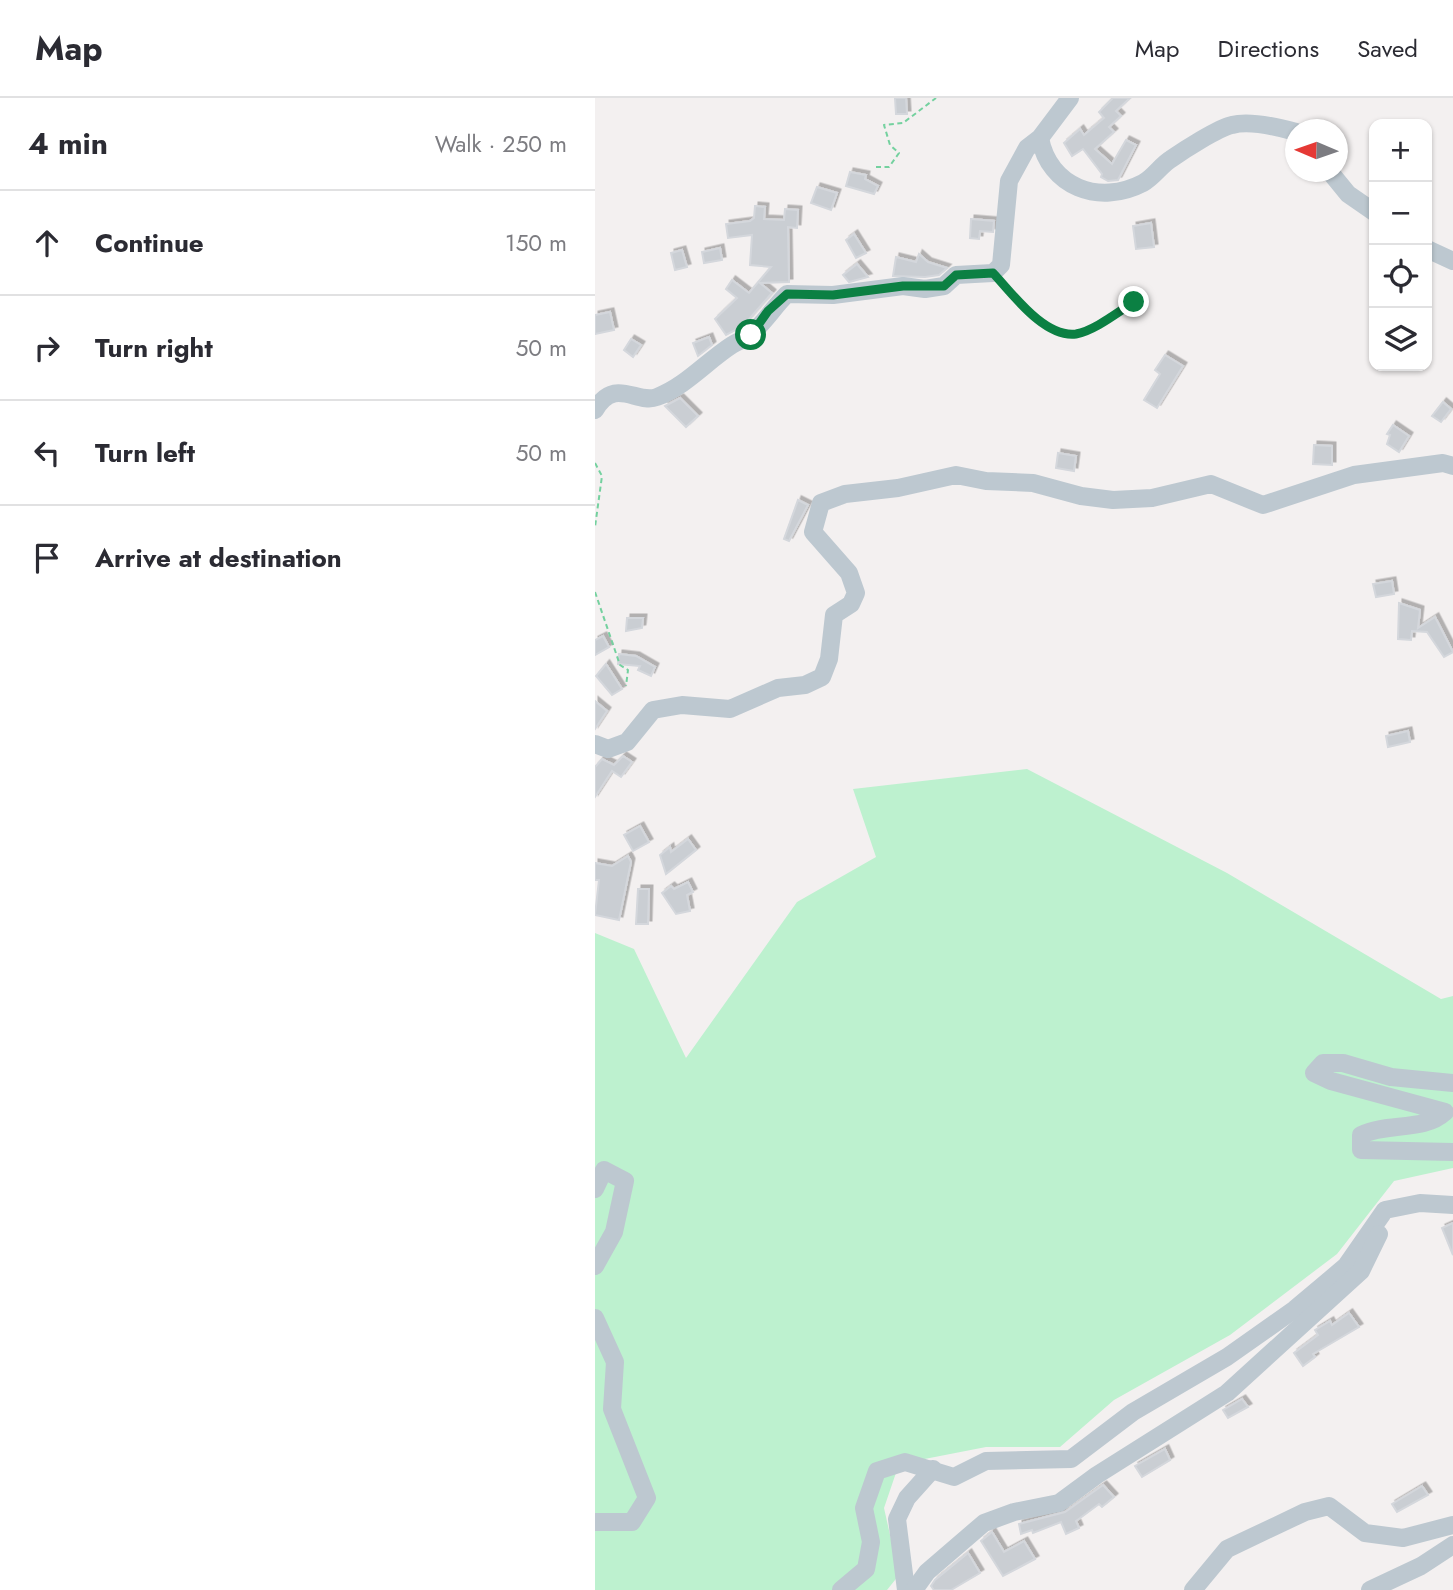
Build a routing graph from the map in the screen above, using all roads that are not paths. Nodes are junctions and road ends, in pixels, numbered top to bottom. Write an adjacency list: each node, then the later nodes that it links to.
1 (1070, 98): 3 (street)
2 (1285, 129): 3 (street)
3 (1040, 138): 8 (street)
4 (1338, 182): 5 (street)
5 (1369, 209)
6 (1432, 250): 7 (street)
7 (1453, 261)
8 (595, 410)
9 (1453, 466): 10 (street)
10 (595, 744)
11 (1453, 1083): 12 (street)
12 (1453, 1152)
13 (595, 1189): 16 (street)
14 (1420, 1203): 15 (street); 18 (street); 24 (street)
15 (1453, 1205)
16 (595, 1266)
17 (595, 1318): 19 (street)
18 (933, 1469): 22 (street); 23 (street)
19 (595, 1522)
20 (1453, 1525): 25 (street)
21 (1453, 1545): 26 (street)
22 (841, 1590)
23 (906, 1590)
24 (914, 1590)
25 (1193, 1590)
26 (1370, 1590)

